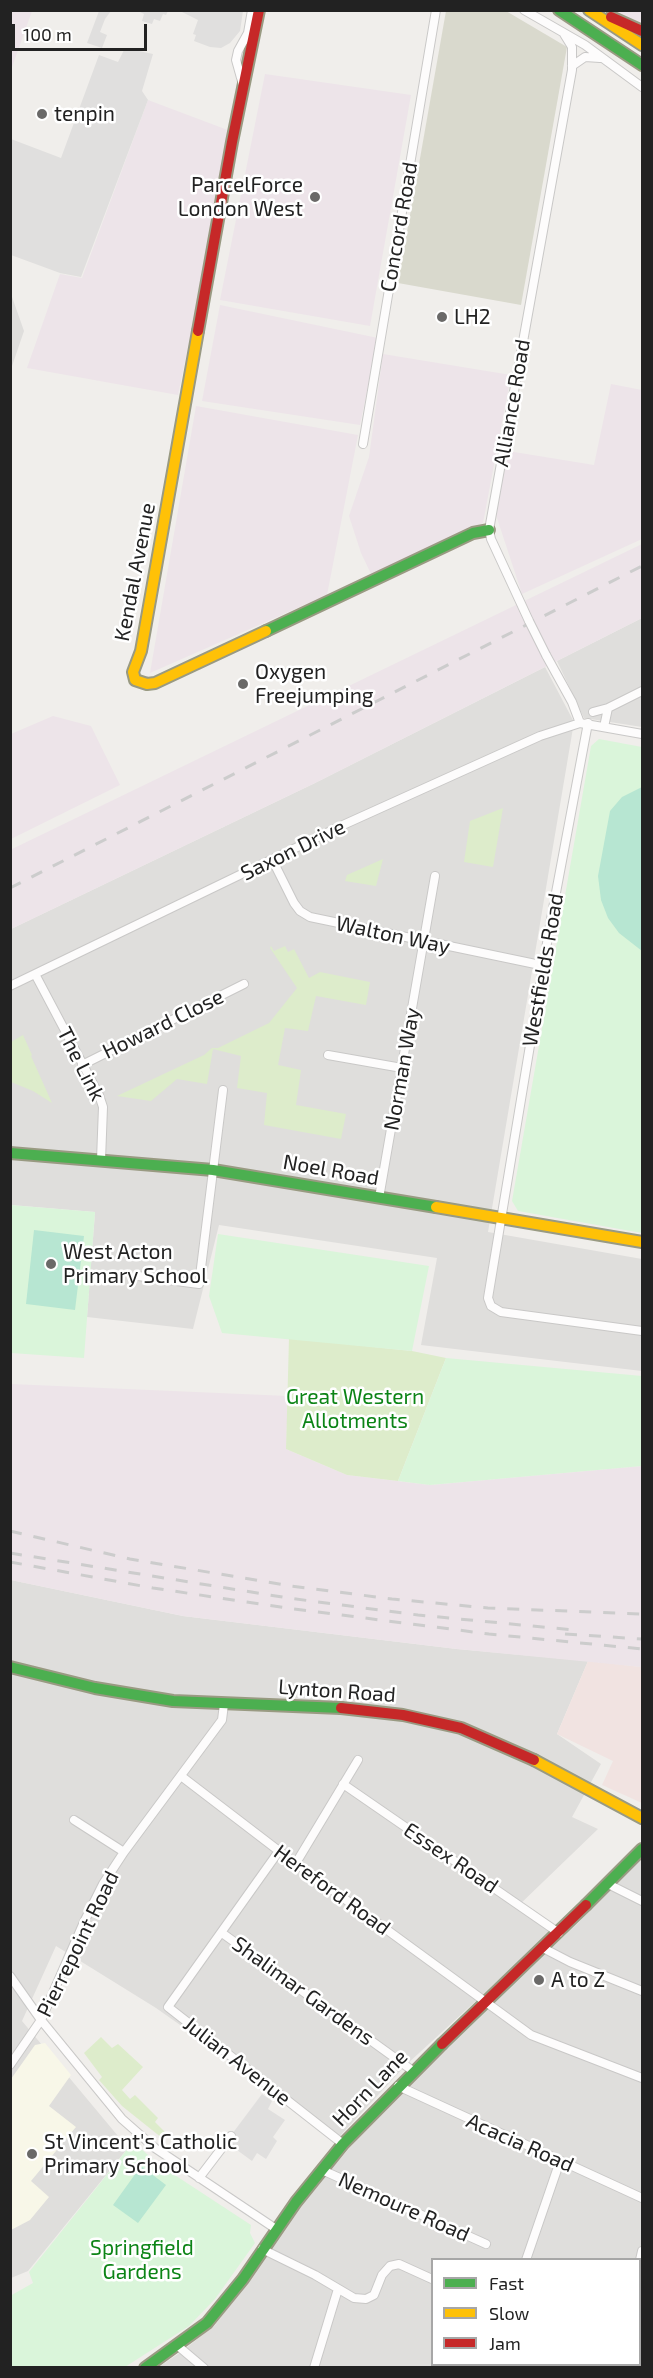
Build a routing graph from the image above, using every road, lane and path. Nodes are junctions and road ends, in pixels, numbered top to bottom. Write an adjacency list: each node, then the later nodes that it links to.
1 (252, 10): 11 (street, Kendal Avenue)
2 (259, 10): 11 (main road, Kendal Avenue)
3 (436, 10): 15 (street, Concord Road)
4 (524, 10): 8 (street)
5 (559, 10): 12 (main road)
6 (591, 10): 7 (main road); 9 (main road)
7 (642, 31)
8 (564, 33): 10 (street); 13 (street, Alliance Road)
9 (642, 45)
10 (605, 59): 13 (street); 14 (street)
11 (243, 65): 16 (main road, Kendal Avenue)
12 (642, 65)
13 (572, 66): 16 (street, Alliance Road)
14 (642, 87)
15 (363, 444)
16 (489, 530): 20 (street, bridge)
17 (642, 691): 18 (street)
18 (608, 708): 19 (street); 21 (street)
19 (593, 712)
20 (584, 723): 21 (street); 23 (street, Saxon Drive); 26 (street, Westfields Road)
21 (604, 728): 22 (street)
22 (642, 734)
23 (273, 861): 25 (street, Walton Way); 27 (street, Saxon Drive)
24 (435, 876): 25 (street, Norman Way)
25 (424, 940): 26 (street, Walton Way); 32 (street, Norman Way)
26 (544, 966): 38 (street, Westfields Road)
27 (35, 974): 29 (street, Saxon Drive); 31 (street, The Link)
28 (244, 984): 31 (street, Howard Close)
29 (10, 986)
30 (328, 1055): 32 (street)
31 (82, 1065): 35 (street, The Link)
32 (402, 1068): 37 (street, Norman Way)
33 (223, 1090): 36 (street)
34 (10, 1153): 35 (main road, Noel Road)
35 (101, 1160): 36 (main road, Noel Road)
36 (213, 1170): 37 (main road, Noel Road); 40 (street)
37 (379, 1198): 38 (main road, Noel Road)
38 (501, 1218): 39 (main road, Noel Road); 41 (street, Westfields Road)
39 (642, 1242)
40 (138, 1276)
41 (642, 1331)
42 (10, 1667): 43 (main road, Lynton Road)
43 (224, 1704): 45 (street, Pierrepoint Road); 47 (main road, Lynton Road)
44 (358, 1760): 46 (street)
45 (181, 1776): 50 (street, Hereford Road); 51 (street, Pierrepoint Road)
46 (343, 1784): 52 (street); 56 (street, Essex Road)
47 (642, 1818)
48 (74, 1820): 51 (street)
49 (642, 1849): 53 (main road, Horn Lane)
50 (279, 1851): 52 (street, Hereford Road); 55 (street, Julian Avenue)
51 (124, 1852): 61 (street, Pierrepoint Road)
52 (296, 1863): 60 (street, Hereford Road)
53 (608, 1884): 54 (street); 56 (main road, Horn Lane)
54 (642, 1901)
55 (222, 1933): 63 (street, Shalimar Gardens); 67 (street, Julian Avenue)
56 (559, 1933): 57 (main road, Horn Lane)
57 (543, 1948): 59 (street); 60 (main road, Horn Lane)
58 (10, 1976): 61 (street)
59 (642, 1992)
60 (485, 2001): 63 (main road, Horn Lane); 64 (street, Hereford Road)
61 (41, 2020): 62 (street, Pierrepoint Road); 70 (street)
62 (10, 2066)
63 (413, 2071): 65 (main road, Horn Lane)
64 (642, 2078)
65 (398, 2086): 67 (main road, Horn Lane); 68 (street, Acacia Road)
66 (231, 2136): 70 (street)
67 (343, 2144): 69 (main road, Horn Lane)
68 (560, 2160): 71 (street, Acacia Road); 75 (street)
69 (322, 2170): 72 (main road, Horn Lane); 73 (street, Nemoure Road)
70 (199, 2178): 72 (street)
71 (642, 2198)
72 (276, 2229): 74 (main road, Horn Lane)
73 (486, 2244)
74 (262, 2249): 77 (street); 78 (main road, Horn Lane)
75 (526, 2258)
76 (431, 2279): 77 (street)
77 (338, 2289): 81 (street)
78 (178, 2346): 79 (main road, Horn Lane); 80 (street)
79 (145, 2367)
80 (204, 2367)
81 (314, 2367)

